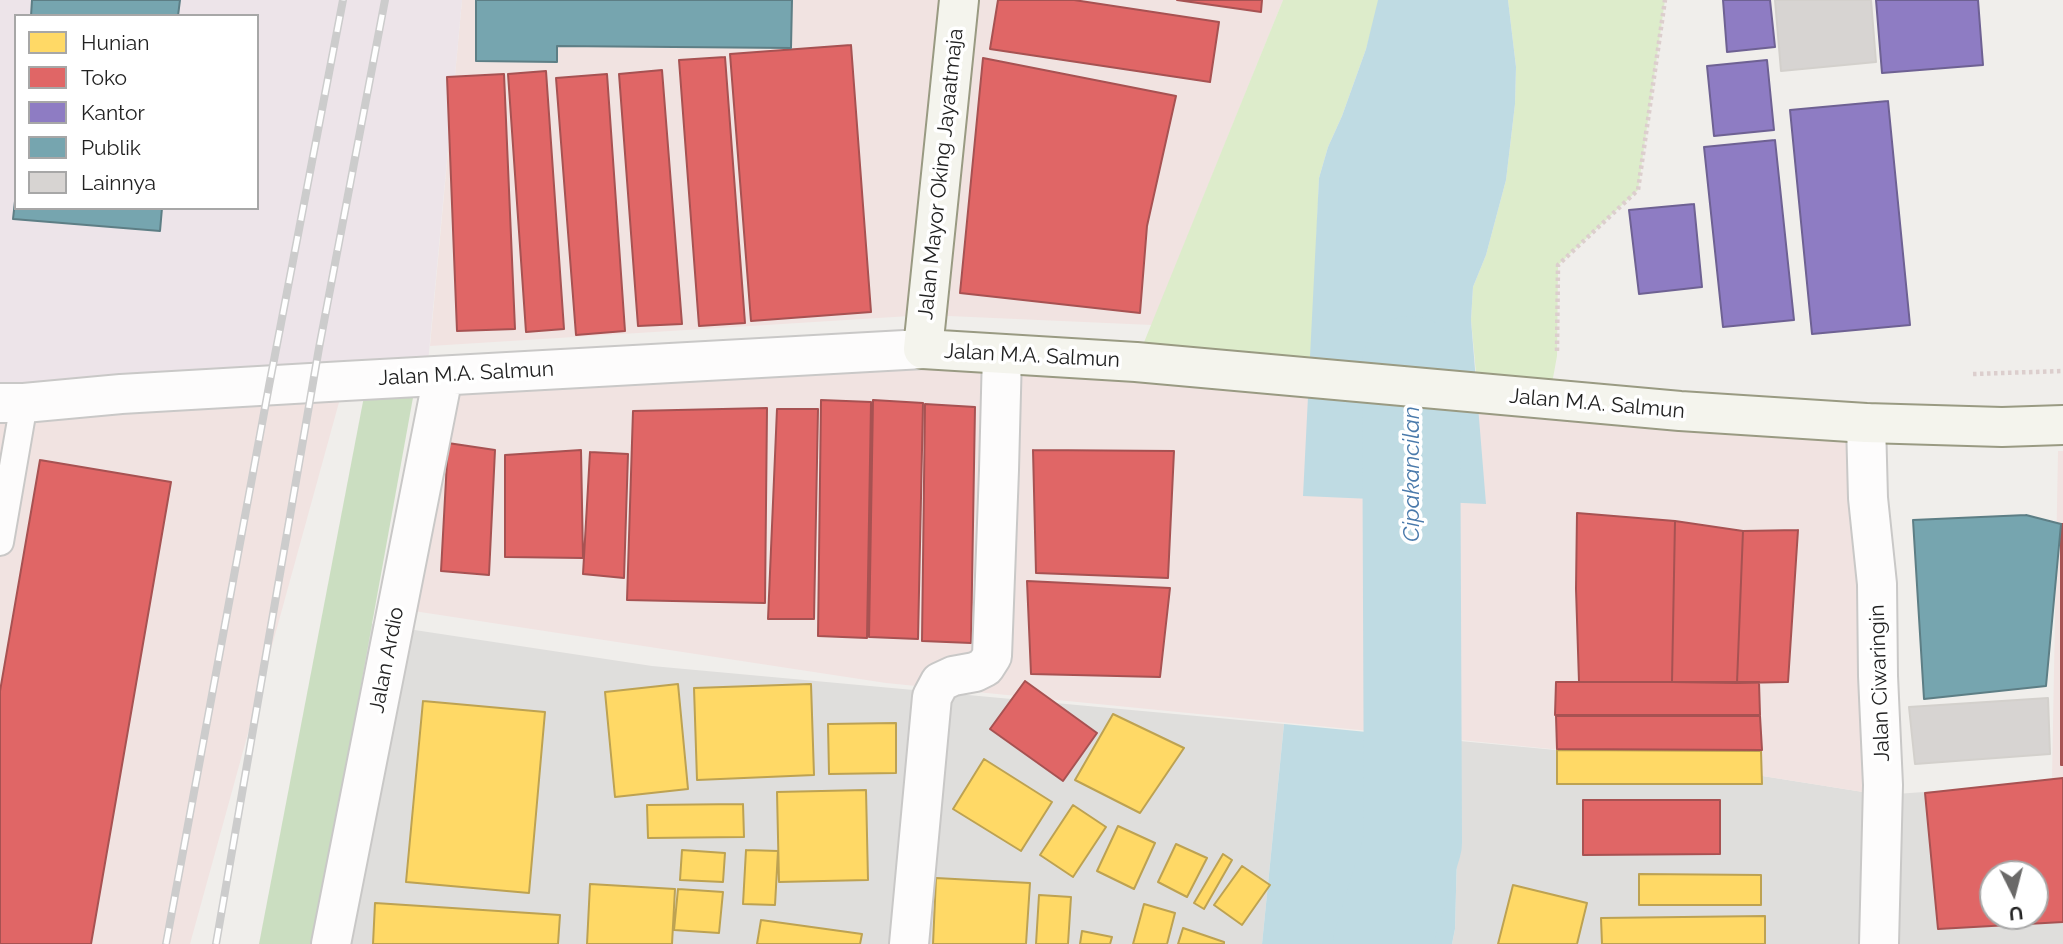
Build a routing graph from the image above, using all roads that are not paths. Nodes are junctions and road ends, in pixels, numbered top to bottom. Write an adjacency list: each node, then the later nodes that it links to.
1 (959, 0): 2 (street, Jalan Mayor Oking Jayaatmaja)
2 (923, 349): 3 (street, Jalan M.A. Salmun); 4 (street, Jalan M.A. Salmun)
3 (1002, 354): 6 (street, Jalan M.A. Salmun); 10 (street)
4 (443, 376): 5 (street, Jalan M.A. Salmun); 9 (street, Jalan Ardio)
5 (12, 403): 8 (lane)
6 (1866, 423): 7 (street, Jalan M.A. Salmun); 11 (street, Jalan Ciwaringin)
7 (2063, 425)
8 (0, 542)
9 (331, 944)
10 (909, 944)
11 (1879, 944)

